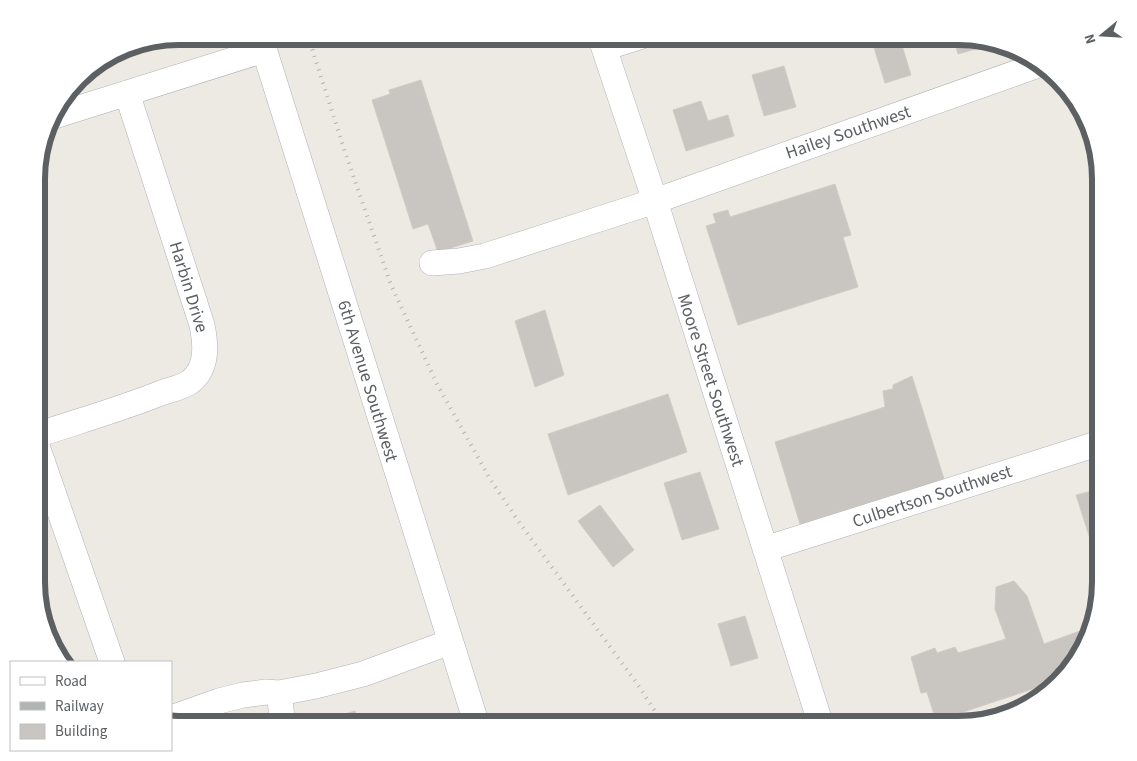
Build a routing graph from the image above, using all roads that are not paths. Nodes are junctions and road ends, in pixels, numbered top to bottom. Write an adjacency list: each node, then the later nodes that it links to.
1 (257, 45): 5 (street)
2 (263, 45): 13 (street, 6th Avenue Southwest)
3 (603, 45): 7 (street, Moore Street Southwest)
4 (1031, 67): 7 (street, Hailey Southwest)
5 (127, 93): 6 (street); 9 (street, Harbin Drive)
6 (62, 113)
7 (654, 201): 8 (street, Hailey Southwest); 12 (street, Moore Street Southwest)
8 (432, 263)
9 (45, 433)
10 (1092, 446): 12 (street, Culbertson Southwest)
11 (45, 466): 14 (street)
12 (764, 549): 19 (street, Moore Street Southwest)
13 (450, 642): 15 (street); 18 (street, 6th Avenue Southwest)
14 (112, 661)
15 (279, 693): 16 (street); 17 (street)
16 (177, 716)
17 (282, 716)
18 (474, 716)
19 (818, 716)

